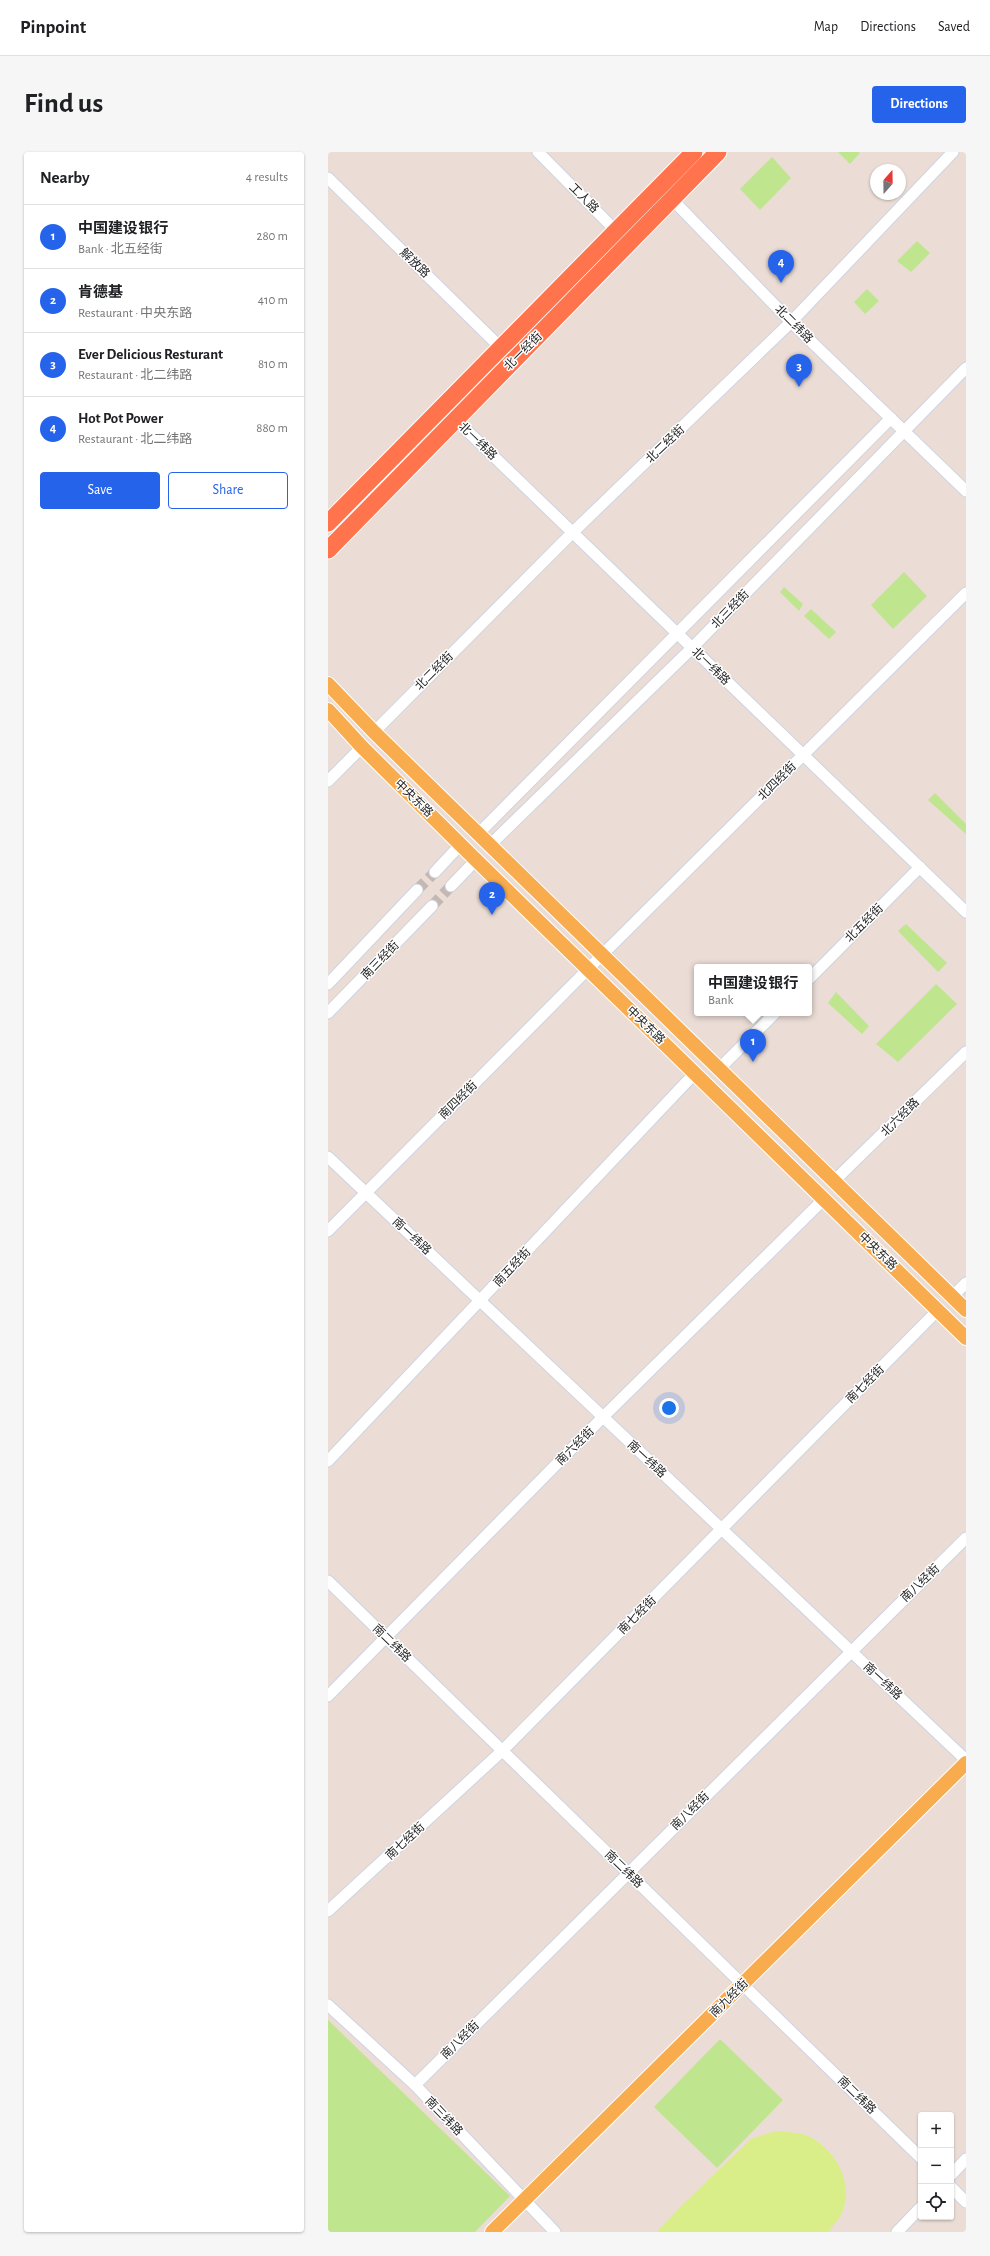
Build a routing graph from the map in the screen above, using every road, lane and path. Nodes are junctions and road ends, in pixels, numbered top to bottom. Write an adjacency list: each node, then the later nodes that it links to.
1 (538, 152): 8 (street, 工人路)
2 (694, 152): 6 (highway, 北一经街)
3 (718, 152): 7 (highway, 北一经街)
4 (953, 152): 10 (street, 北二经街)
5 (328, 178): 11 (street, 解放路)
6 (659, 187): 7 (street, 北二纬路); 8 (highway, 北一经街)
7 (672, 199): 9 (highway, 北一经街); 10 (street, 北二纬路)
8 (617, 231): 9 (street, 工人路); 11 (highway, 北一经街)
9 (628, 244): 14 (highway, 北一经街)
10 (791, 322): 13 (street, 北二纬路); 18 (street, 北二经街)
11 (501, 348): 17 (highway, 北一经街)
12 (966, 368): 15 (street, 北三经街)
13 (891, 418): 15 (street, 北二纬路); 21 (street)
14 (456, 420): 18 (street, 北一纬路); 19 (highway, 北一经街)
15 (904, 432): 16 (street, 北二纬路); 22 (street, 北三经街)
16 (966, 491)
17 (328, 523)
18 (573, 532): 21 (street, 北一纬路); 25 (street, 北二经街)
19 (328, 550)
20 (966, 593): 27 (street, 北四经街)
21 (677, 633): 22 (street, 北一纬路); 29 (street)
22 (692, 648): 27 (street, 北一纬路); 31 (street, 北三经街)
23 (328, 684): 25 (main road, 中央东路)
24 (328, 710): 26 (main road, 中央东路)
25 (374, 732): 29 (main road, 中央东路)
26 (362, 747): 28 (street); 30 (main road, 中央东路)
27 (804, 755): 33 (street, 北一纬路); 39 (street, 北四经街)
28 (328, 781)
29 (478, 834): 31 (main road, 中央东路)
30 (461, 844): 32 (main road, 中央东路); 34 (street)
31 (490, 846): 39 (main road, 中央东路)
32 (476, 860): 35 (street); 40 (main road, 中央东路)
33 (920, 868): 38 (street, 北一纬路); 41 (street, 北五经街)
34 (435, 872)
35 (451, 886)
36 (417, 890): 42 (street)
37 (432, 906): 43 (street, 南三经街)
38 (966, 912)
39 (602, 955): 40 (street, 北四经街); 46 (main road, 中央东路)
40 (588, 968): 47 (main road, 中央东路); 50 (street, 南四经街)
41 (812, 976)
42 (328, 984)
43 (328, 1013)
44 (772, 1016): 46 (street)
45 (966, 1052): 49 (street, 北六经路)
46 (719, 1069): 49 (main road, 中央东路)
47 (695, 1073): 51 (main road, 中央东路); 55 (street, 南五经街)
48 (328, 1158): 50 (street, 南一纬路)
49 (834, 1182): 54 (main road, 中央东路)
50 (366, 1193): 52 (street, 南四经街); 55 (street, 南一纬路)
51 (824, 1199): 56 (main road, 中央东路); 59 (street, 南六经街)
52 (328, 1231)
53 (966, 1283): 54 (street)
54 (952, 1297): 57 (main road, 中央东路)
55 (480, 1301): 59 (street, 南一纬路); 60 (street, 南五经街)
56 (938, 1310): 58 (main road, 中央东路); 61 (street, 南七经街)
57 (966, 1310)
58 (966, 1338)
59 (603, 1417): 61 (street, 南一纬路); 64 (street, 南六经街)
60 (328, 1461)
61 (721, 1529): 65 (street, 南一纬路); 67 (street, 南七经街)
62 (966, 1538): 65 (street, 南八经街)
63 (328, 1581): 64 (street, 南二纬路)
64 (386, 1637): 66 (street, 南六经街); 67 (street, 南二纬路)
65 (851, 1651): 68 (street, 南一纬路); 70 (street, 南八经街)
66 (328, 1696)
67 (502, 1751): 70 (street, 南二纬路); 71 (street, 南七经街)
68 (966, 1760)
69 (966, 1763): 72 (main road, 南九经街)
70 (628, 1873): 72 (street, 南二纬路); 74 (street, 南八经街)
71 (328, 1911)
72 (743, 1985): 75 (street, 南二纬路); 79 (main road, 南九经街)
73 (328, 2005): 74 (street, 南三纬路)
74 (415, 2085): 79 (street, 南三纬路)
75 (918, 2155)
76 (966, 2158): 77 (street)
77 (954, 2172)
78 (954, 2190): 80 (street)
79 (524, 2200): 82 (main road, 南九经街); 83 (street, 南三纬路)
80 (966, 2202)
81 (918, 2210): 84 (street)
82 (492, 2232)
83 (555, 2232)
84 (897, 2232)

